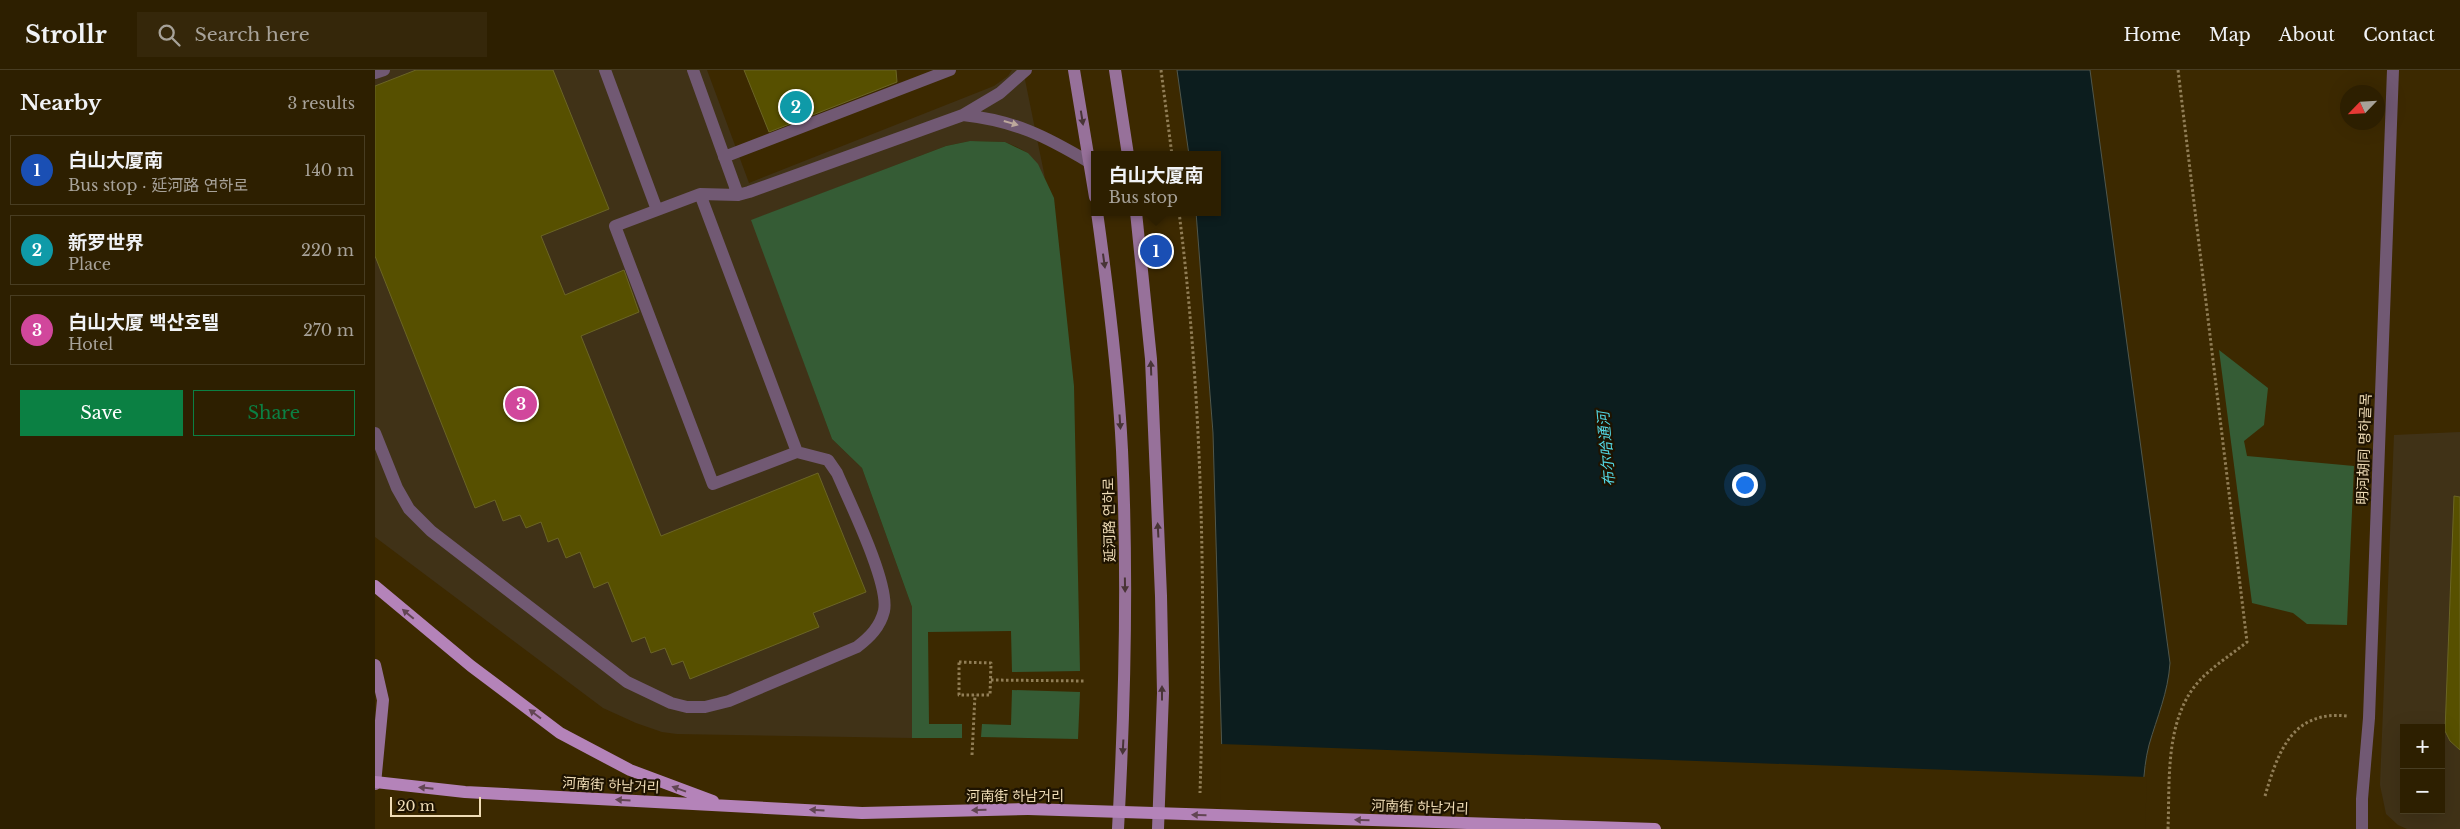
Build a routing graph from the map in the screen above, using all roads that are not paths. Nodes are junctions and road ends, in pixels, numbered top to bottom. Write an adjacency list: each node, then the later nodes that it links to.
1 (384, 70): 9 (street)
2 (605, 70): 17 (street)
3 (693, 70): 12 (street)
4 (950, 70): 12 (street)
5 (1027, 70): 10 (street)
6 (1074, 70): 13 (main road, one-way to 13)
7 (1115, 70): 11 (main road)
8 (2393, 70): 29 (street, 明河胡同 명하골목)
9 (375, 73)
10 (963, 116): 13 (street, one-way to 13); 16 (street)
11 (1127, 151)
12 (724, 157): 16 (street)
13 (1089, 162): 14 (main road)
14 (1091, 174)
15 (699, 194): 16 (street); 17 (street); 21 (street)
16 (738, 195)
17 (657, 210): 21 (street)
18 (1098, 216): 26 (main road, 延河路 연하로, one-way to 26)
19 (1136, 216): 27 (main road, one-way to 19)
20 (375, 433): 21 (street)
21 (797, 452)
22 (375, 586): 25 (main road, one-way to 22)
23 (375, 665): 24 (main road)
24 (375, 783): 25 (main road, 河南街 하남거리, one-way to 24)
25 (725, 805): 28 (main road, 河南街 하남거리, one-way to 25, bridge)
26 (1119, 829)
27 (1158, 829)
28 (1655, 829)
29 (2362, 829)

